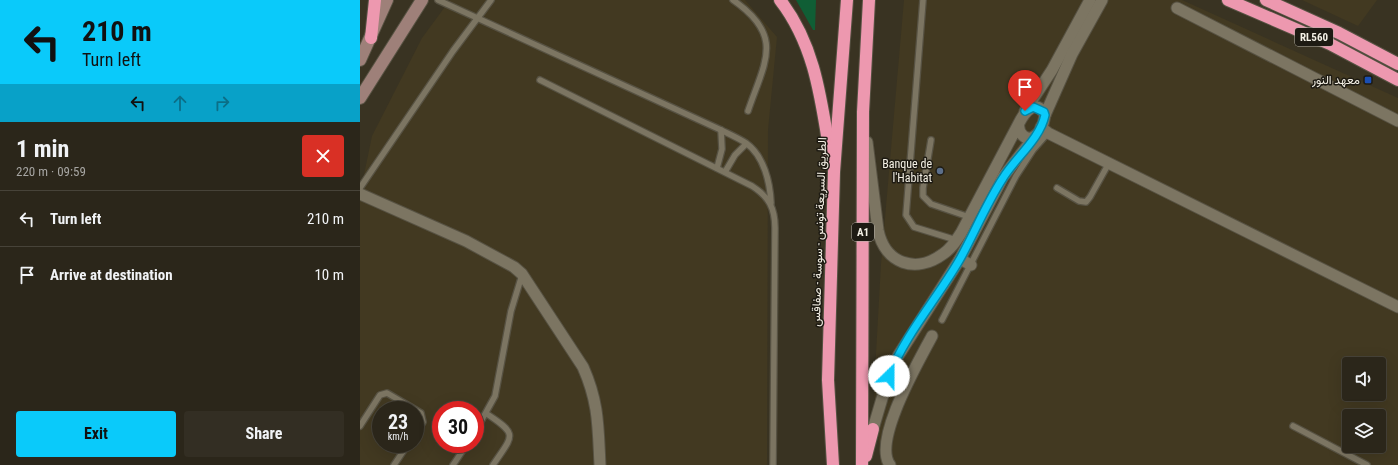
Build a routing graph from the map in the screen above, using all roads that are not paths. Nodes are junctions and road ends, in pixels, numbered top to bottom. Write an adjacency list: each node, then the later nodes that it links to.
1 (375, 0): 17 (highway)
2 (387, 0): 17 (main road)
3 (422, 0): 22 (main road)
4 (438, 0): 16 (lane)
5 (491, 0): 16 (lane)
6 (733, 0): 23 (lane)
7 (780, 0): 36 (highway)
8 (847, 0): 36 (highway, الطريق السريعة تونس - سوسة - صفاقس)
9 (869, 0): 25 (highway, A1)
10 (923, 0): 42 (lane)
11 (1090, 0): 24 (street)
12 (1102, 0): 26 (street)
13 (1228, 0): 21 (highway, RL560)
14 (1266, 0): 19 (highway, RL560)
15 (1177, 8): 27 (street)
16 (479, 17): 29 (lane); 37 (lane)
17 (371, 38): 18 (main road)
18 (360, 60)
19 (1398, 64)
20 (540, 80): 34 (lane)
21 (1398, 80)
22 (360, 98)
23 (748, 111)
24 (1025, 111): 26 (street); 28 (street)
25 (863, 112): 42 (street); 65 (highway, A1)
26 (1045, 115): 30 (street)
27 (1398, 121)
28 (1019, 124): 30 (street); 41 (street)
29 (721, 130): 32 (lane); 34 (lane)
30 (1042, 132): 33 (street); 43 (street); 44 (lane)
31 (931, 140): 41 (lane)
32 (746, 144): 35 (lane); 40 (lane)
33 (1109, 163): 38 (lane); 46 (street)
34 (716, 168): 35 (lane)
35 (725, 172): 40 (lane)
36 (834, 172): 64 (highway, الطريق السريعة تونس - سوسة - صفاقس)
37 (360, 188)
38 (1057, 188)
39 (360, 194): 45 (street)
40 (771, 203): 63 (lane)
41 (969, 217): 42 (street)
42 (956, 240)
43 (960, 259): 44 (street); 56 (street)
44 (971, 265): 47 (lane)
45 (522, 274): 52 (lane); 62 (street)
46 (1398, 307)
47 (942, 320)
48 (932, 336): 66 (street)
49 (376, 401): 50 (lane)
50 (401, 401)
51 (372, 407): 54 (lane)
52 (486, 414): 53 (lane); 61 (lane)
53 (484, 417)
54 (360, 426)
55 (1293, 426): 67 (lane)
56 (873, 429): 65 (highway)
57 (402, 453): 59 (lane)
58 (461, 453): 60 (lane)
59 (394, 465)
60 (453, 465)
61 (493, 465)
62 (600, 465)
63 (773, 465)
64 (833, 465)
65 (863, 465)
66 (890, 465)
67 (1367, 465)

